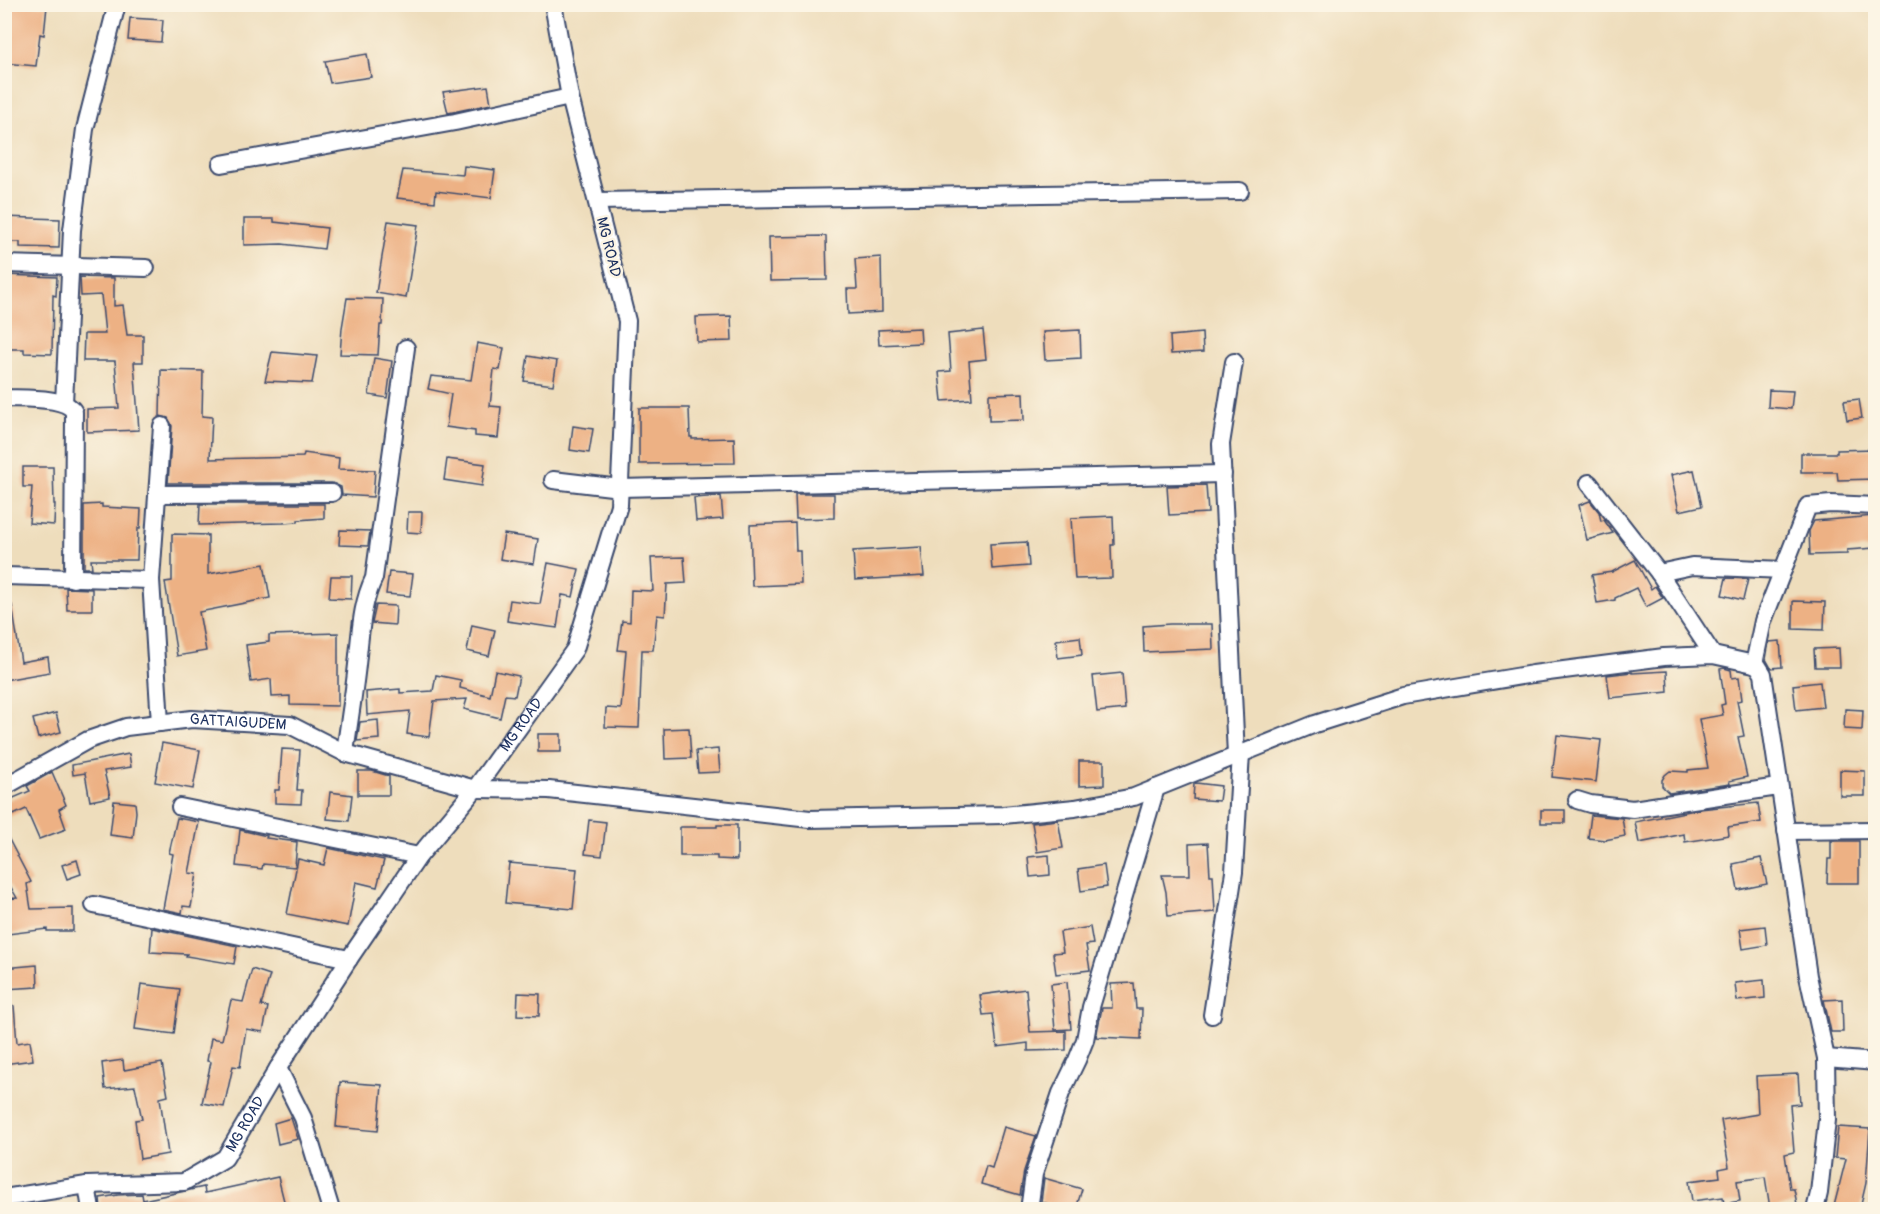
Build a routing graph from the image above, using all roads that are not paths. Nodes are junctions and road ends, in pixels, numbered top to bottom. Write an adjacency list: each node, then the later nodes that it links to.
1 (117, 4): 8 (street)
2 (553, 4): 3 (street, MG ROAD)
3 (570, 97): 4 (street); 6 (street, MG ROAD)
4 (221, 164)
5 (1240, 191): 6 (street)
6 (597, 201): 18 (street, MG ROAD)
7 (4, 264): 8 (street)
8 (70, 267): 9 (street); 13 (street)
9 (146, 268)
10 (406, 348): 30 (street)
11 (1234, 362): 15 (street)
12 (4, 398): 13 (street)
13 (64, 403): 25 (street)
14 (162, 426): 20 (street)
15 (1222, 474): 18 (street); 31 (street)
16 (553, 480): 18 (street)
17 (1589, 483): 23 (street)
18 (620, 488): 35 (street, MG ROAD)
19 (332, 493): 20 (street)
20 (158, 494): 26 (street)
21 (1875, 506): 22 (street)
22 (1783, 570): 23 (street); 28 (street)
23 (1659, 573): 27 (street)
24 (4, 576): 25 (street)
25 (73, 579): 26 (street)
26 (151, 580): 29 (street)
27 (1713, 655): 28 (street, GATTAIGUDEM); 31 (street, GATTAIGUDEM)
28 (1754, 664): 32 (street)
29 (160, 723): 30 (street, GATTAIGUDEM); 33 (street, GATTAIGUDEM)
30 (345, 753): 35 (street, GATTAIGUDEM)
31 (1239, 754): 34 (street, GATTAIGUDEM); 43 (street)
32 (1778, 787): 36 (street); 39 (street)
33 (4, 788)
34 (1156, 788): 35 (street, GATTAIGUDEM); 51 (street)
35 (475, 789): 40 (street, MG ROAD)
36 (1577, 800)
37 (180, 807): 40 (street)
38 (1875, 830): 39 (street)
39 (1786, 831): 44 (street)
40 (419, 856): 42 (street, MG ROAD)
41 (94, 905): 42 (street)
42 (349, 959): 46 (street, MG ROAD)
43 (1212, 1015)
44 (1826, 1058): 45 (street); 52 (street)
45 (1875, 1062)
46 (278, 1068): 47 (street, MG ROAD); 50 (street)
47 (87, 1185): 48 (street, MG ROAD); 49 (street)
48 (4, 1198)
49 (91, 1209)
50 (331, 1209)
51 (1029, 1209)
52 (1815, 1209)

